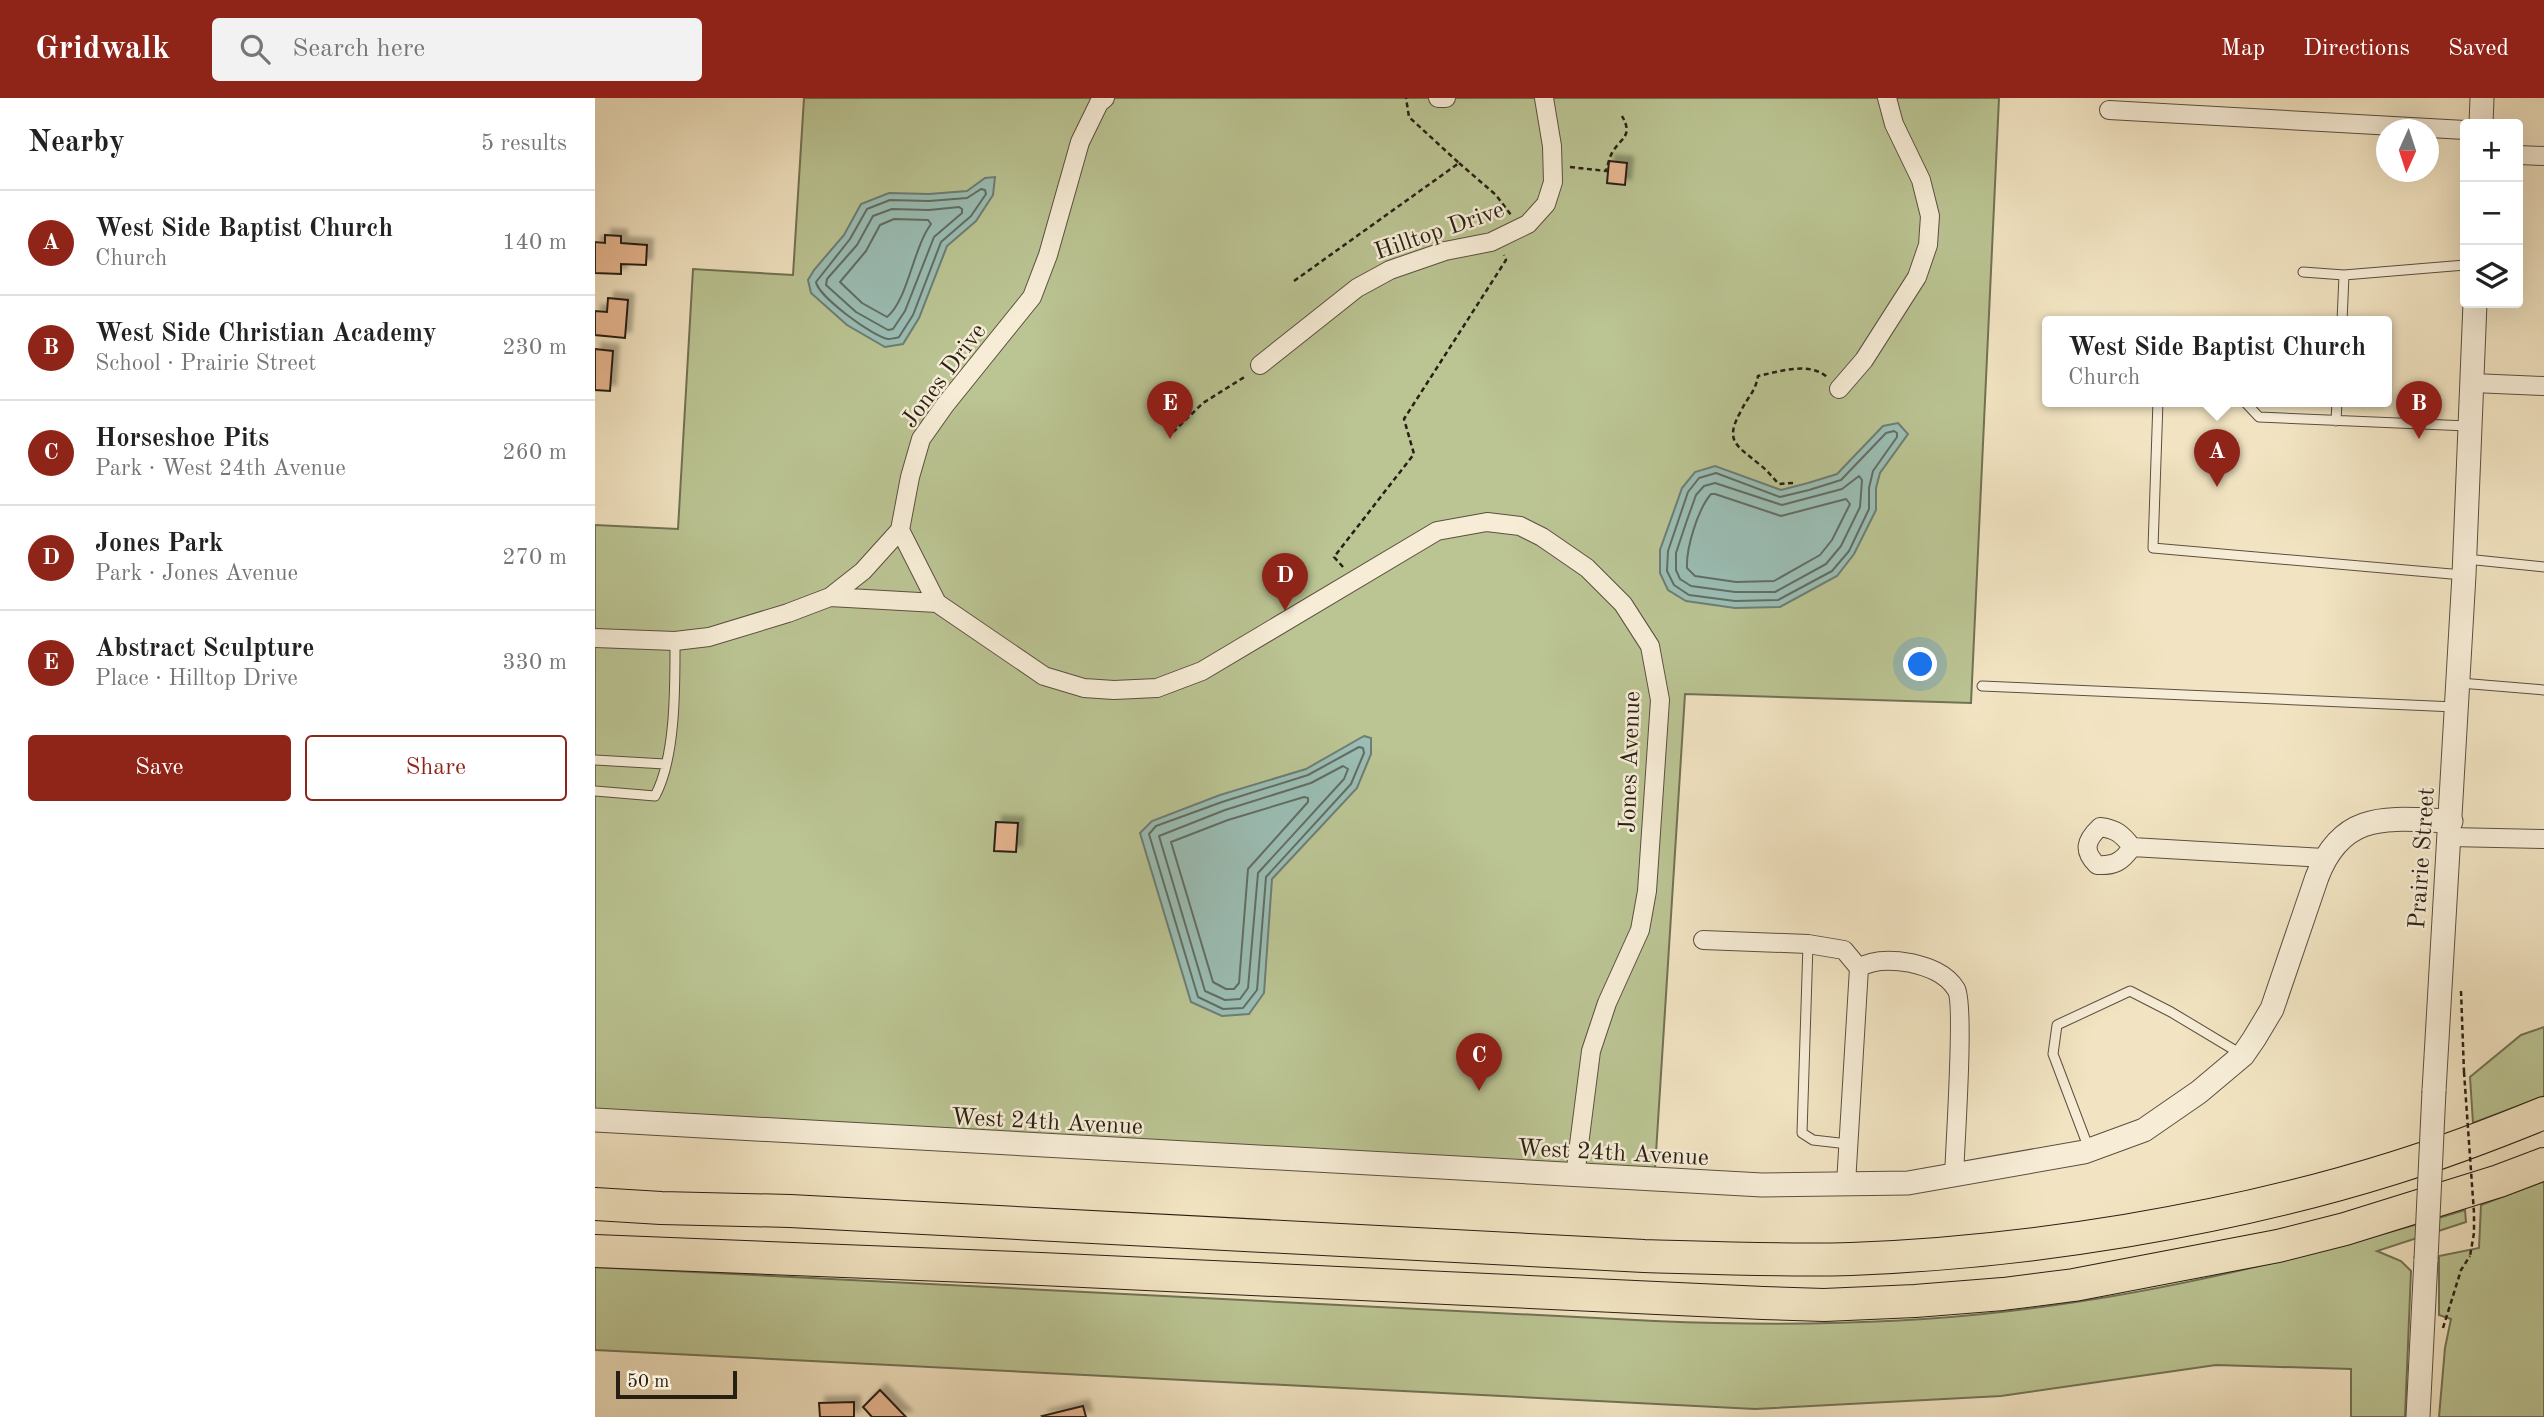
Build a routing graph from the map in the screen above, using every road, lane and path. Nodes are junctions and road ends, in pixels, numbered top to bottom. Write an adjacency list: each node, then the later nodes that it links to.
1 (1105, 98): 35 (street, Jones Drive)
2 (1406, 98): 14 (path)
3 (1438, 98): 4 (street)
4 (1446, 98)
5 (1544, 98): 15 (street, Hilltop Drive)
6 (1887, 98): 27 (street)
7 (2482, 98): 10 (street)
8 (2109, 110): 11 (street)
9 (1622, 116): 15 (path)
10 (2481, 119)
11 (2460, 130)
12 (2523, 155): 13 (street)
13 (2544, 156)
14 (1459, 163): 16 (path); 21 (path)
15 (1553, 167): 16 (street, Hilltop Drive)
16 (1519, 229): 17 (street, Hilltop Drive)
17 (1496, 239): 24 (street, Hilltop Drive); 38 (path)
18 (2460, 265): 20 (lane)
19 (2303, 272): 20 (lane)
20 (2344, 275): 23 (lane)
21 (1294, 281)
22 (2475, 308): 25 (street, Prairie Street)
23 (2341, 316)
24 (1260, 365): 33 (path)
25 (2473, 383): 26 (street); 32 (street, Prairie Street)
26 (2544, 386)
27 (1839, 389): 34 (path)
28 (2158, 407): 36 (lane)
29 (2250, 407): 31 (lane)
30 (2337, 407): 31 (lane)
31 (2336, 421): 32 (lane)
32 (2470, 427): 36 (street, Prairie Street)
33 (1173, 432)
34 (1793, 483)
35 (900, 530): 39 (street); 40 (street)
36 (2465, 567): 37 (lane); 43 (street, Prairie Street)
37 (2544, 567)
38 (1354, 580): 40 (street, Jones Avenue); 65 (street, Jones Avenue)
39 (830, 597): 40 (street); 42 (street)
40 (937, 603)
41 (595, 638): 42 (street)
42 (675, 641): 48 (lane)
43 (2459, 683): 45 (lane); 46 (street, Prairie Street)
44 (1982, 686): 46 (lane)
45 (2544, 690)
46 (2457, 707): 50 (street, Prairie Street)
47 (595, 760): 48 (lane)
48 (665, 764): 49 (lane)
49 (595, 791)
50 (2451, 829): 51 (street); 53 (street, West 24th Avenue); 70 (street, Prairie Street, bridge)
51 (2544, 839)
52 (2132, 847): 53 (street)
53 (2324, 858): 57 (street, West 24th Avenue)
54 (1703, 940): 55 (street)
55 (1808, 944): 56 (street); 61 (lane)
56 (1859, 968): 61 (street); 64 (street)
57 (2243, 1055): 62 (street, West 24th Avenue); 62 (lane)
58 (2464, 1072): 69 (path, bridge)
59 (2544, 1114): 67 (highway)
60 (595, 1120): 65 (street, West 24th Avenue)
61 (1848, 1143): 66 (street)
62 (2090, 1150): 64 (street, West 24th Avenue)
63 (2544, 1164): 68 (highway)
64 (1954, 1175): 66 (street, West 24th Avenue)
65 (1575, 1176): 66 (street, West 24th Avenue)
66 (1846, 1184)
67 (595, 1204)
68 (595, 1251)
69 (2441, 1339)
70 (2419, 1417)

